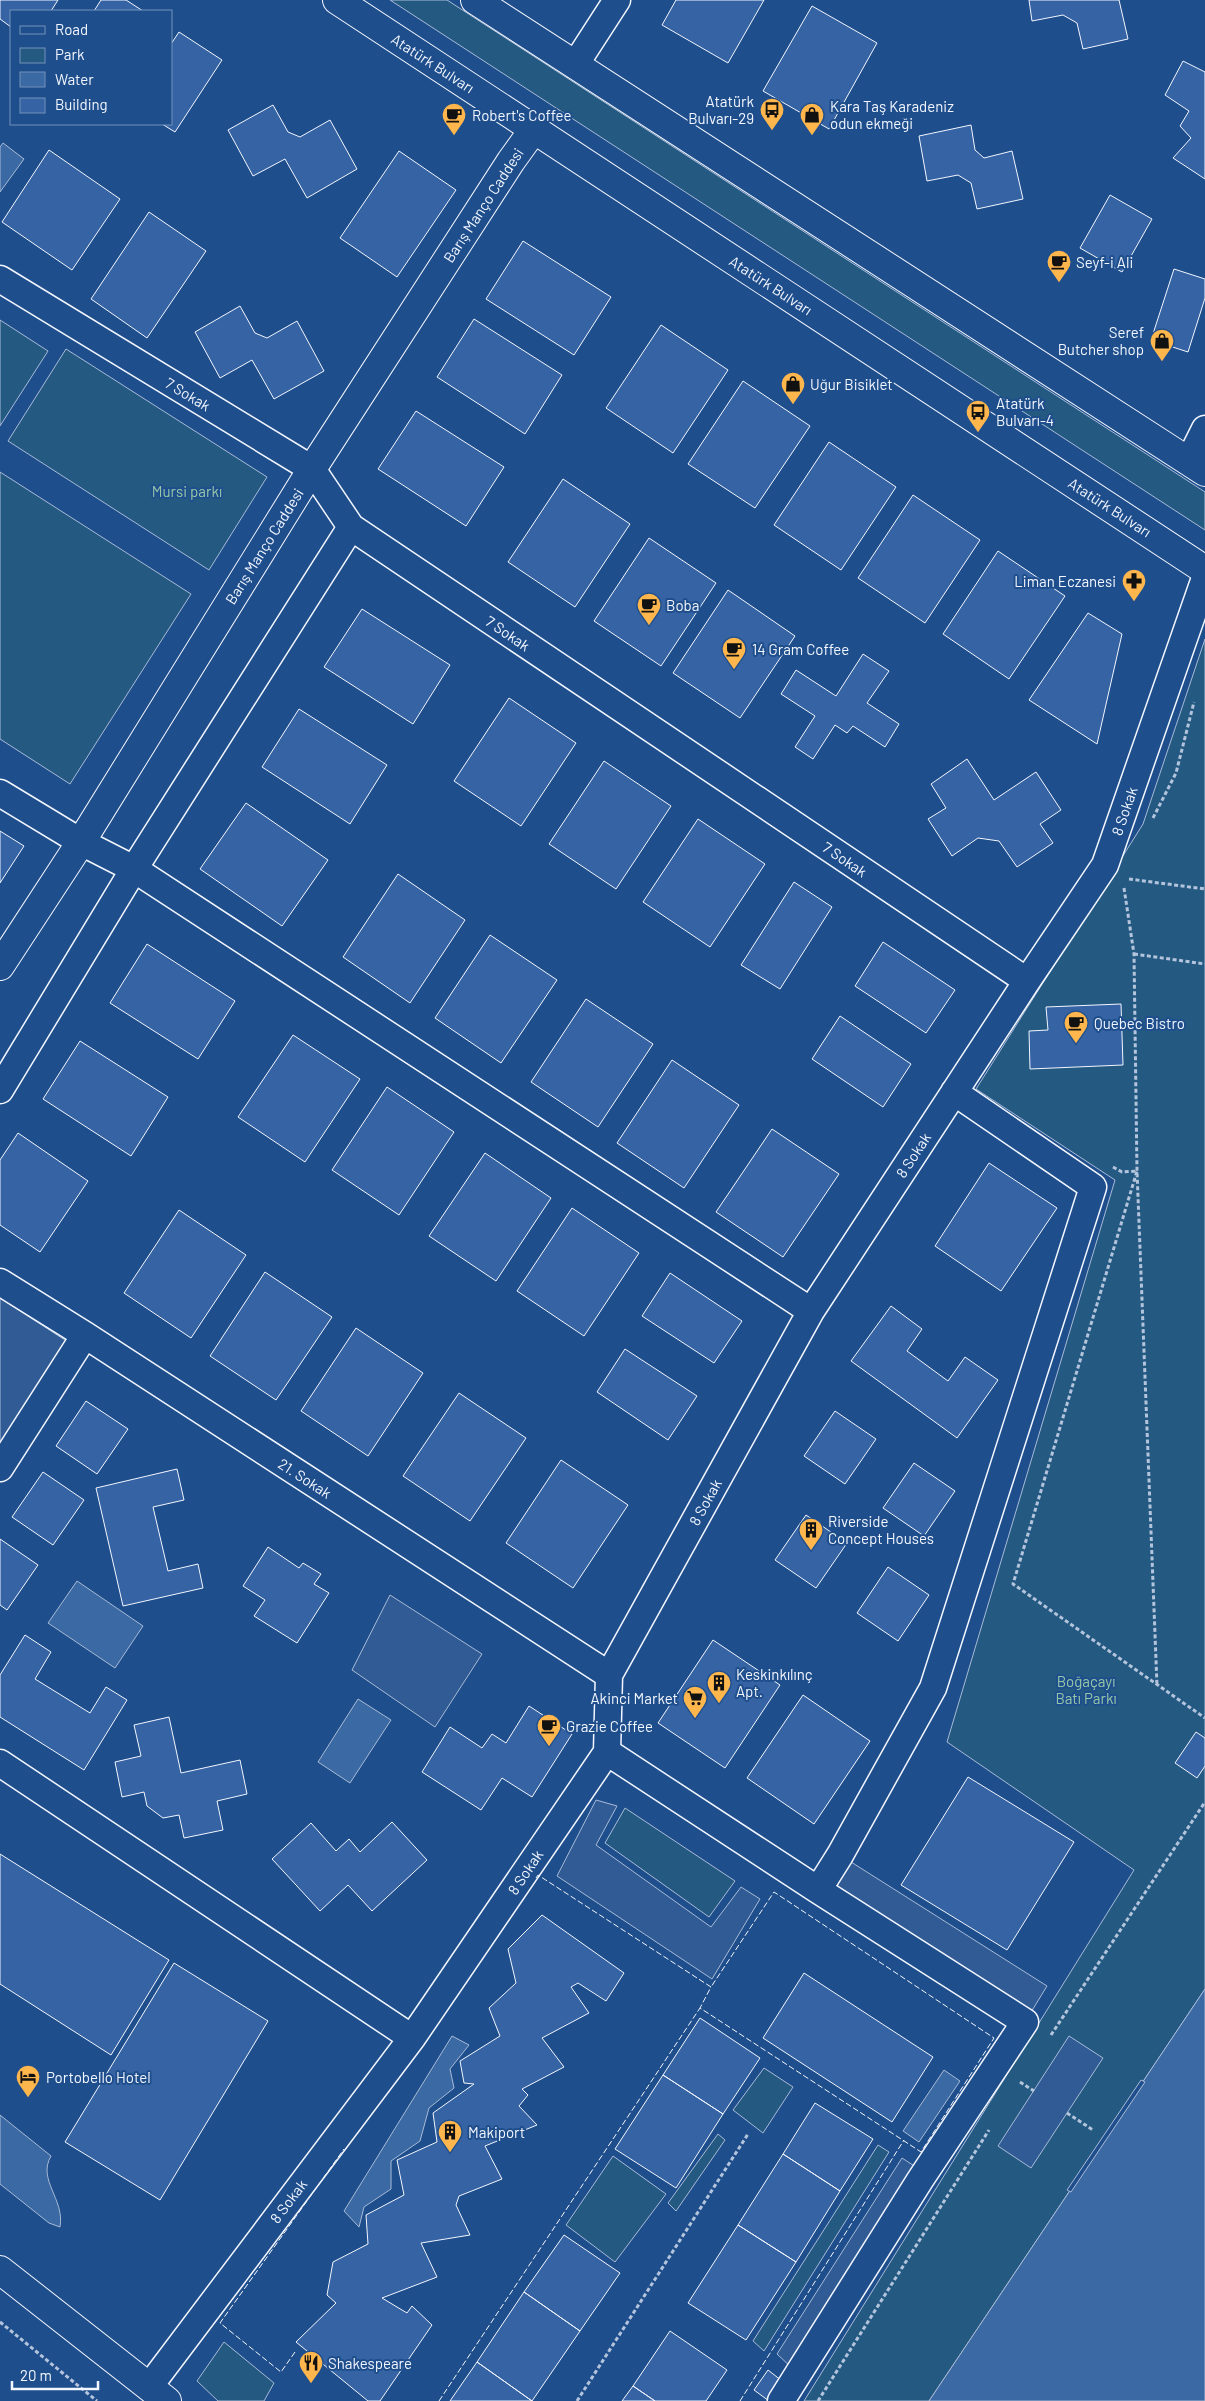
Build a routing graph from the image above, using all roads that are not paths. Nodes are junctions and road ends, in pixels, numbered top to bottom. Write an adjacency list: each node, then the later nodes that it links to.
1 (337, 0): 5 (main road, Atatürk Bulvarı)
2 (475, 0): 4 (main road)
3 (617, 0): 4 (street)
4 (575, 64): 8 (main road)
5 (534, 129): 9 (main road, Barış Manço Caddesi); 11 (main road, Atatürk Bulvarı)
6 (0, 279): 9 (street, 7 Sokak)
7 (1205, 429): 8 (street)
8 (1197, 466)
9 (312, 469): 10 (street, 7 Sokak); 14 (main road, Barış Manço Caddesi)
10 (351, 527): 15 (street); 17 (street, 7 Sokak)
11 (1205, 570)
12 (1205, 578): 17 (street, 8 Sokak)
13 (0, 793): 14 (street)
14 (81, 842): 15 (street); 16 (main road, Barış Manço Caddesi)
15 (134, 869): 18 (street); 21 (street)
16 (0, 966)
17 (1027, 981): 19 (street, 8 Sokak)
18 (0, 1090)
19 (954, 1092): 21 (street, 8 Sokak); 27 (street)
20 (0, 1282): 22 (street, 21. Sokak)
21 (811, 1311): 24 (street, 8 Sokak)
22 (85, 1335): 23 (street); 24 (street, 21. Sokak)
23 (0, 1468)
24 (609, 1675): 25 (street, 8 Sokak)
25 (607, 1752): 27 (street); 28 (street, 8 Sokak)
26 (0, 1763): 28 (street)
27 (818, 1890): 31 (street)
28 (412, 2038): 30 (street, 8 Sokak)
29 (0, 2270): 30 (main road)
30 (158, 2394)
31 (781, 2401)

